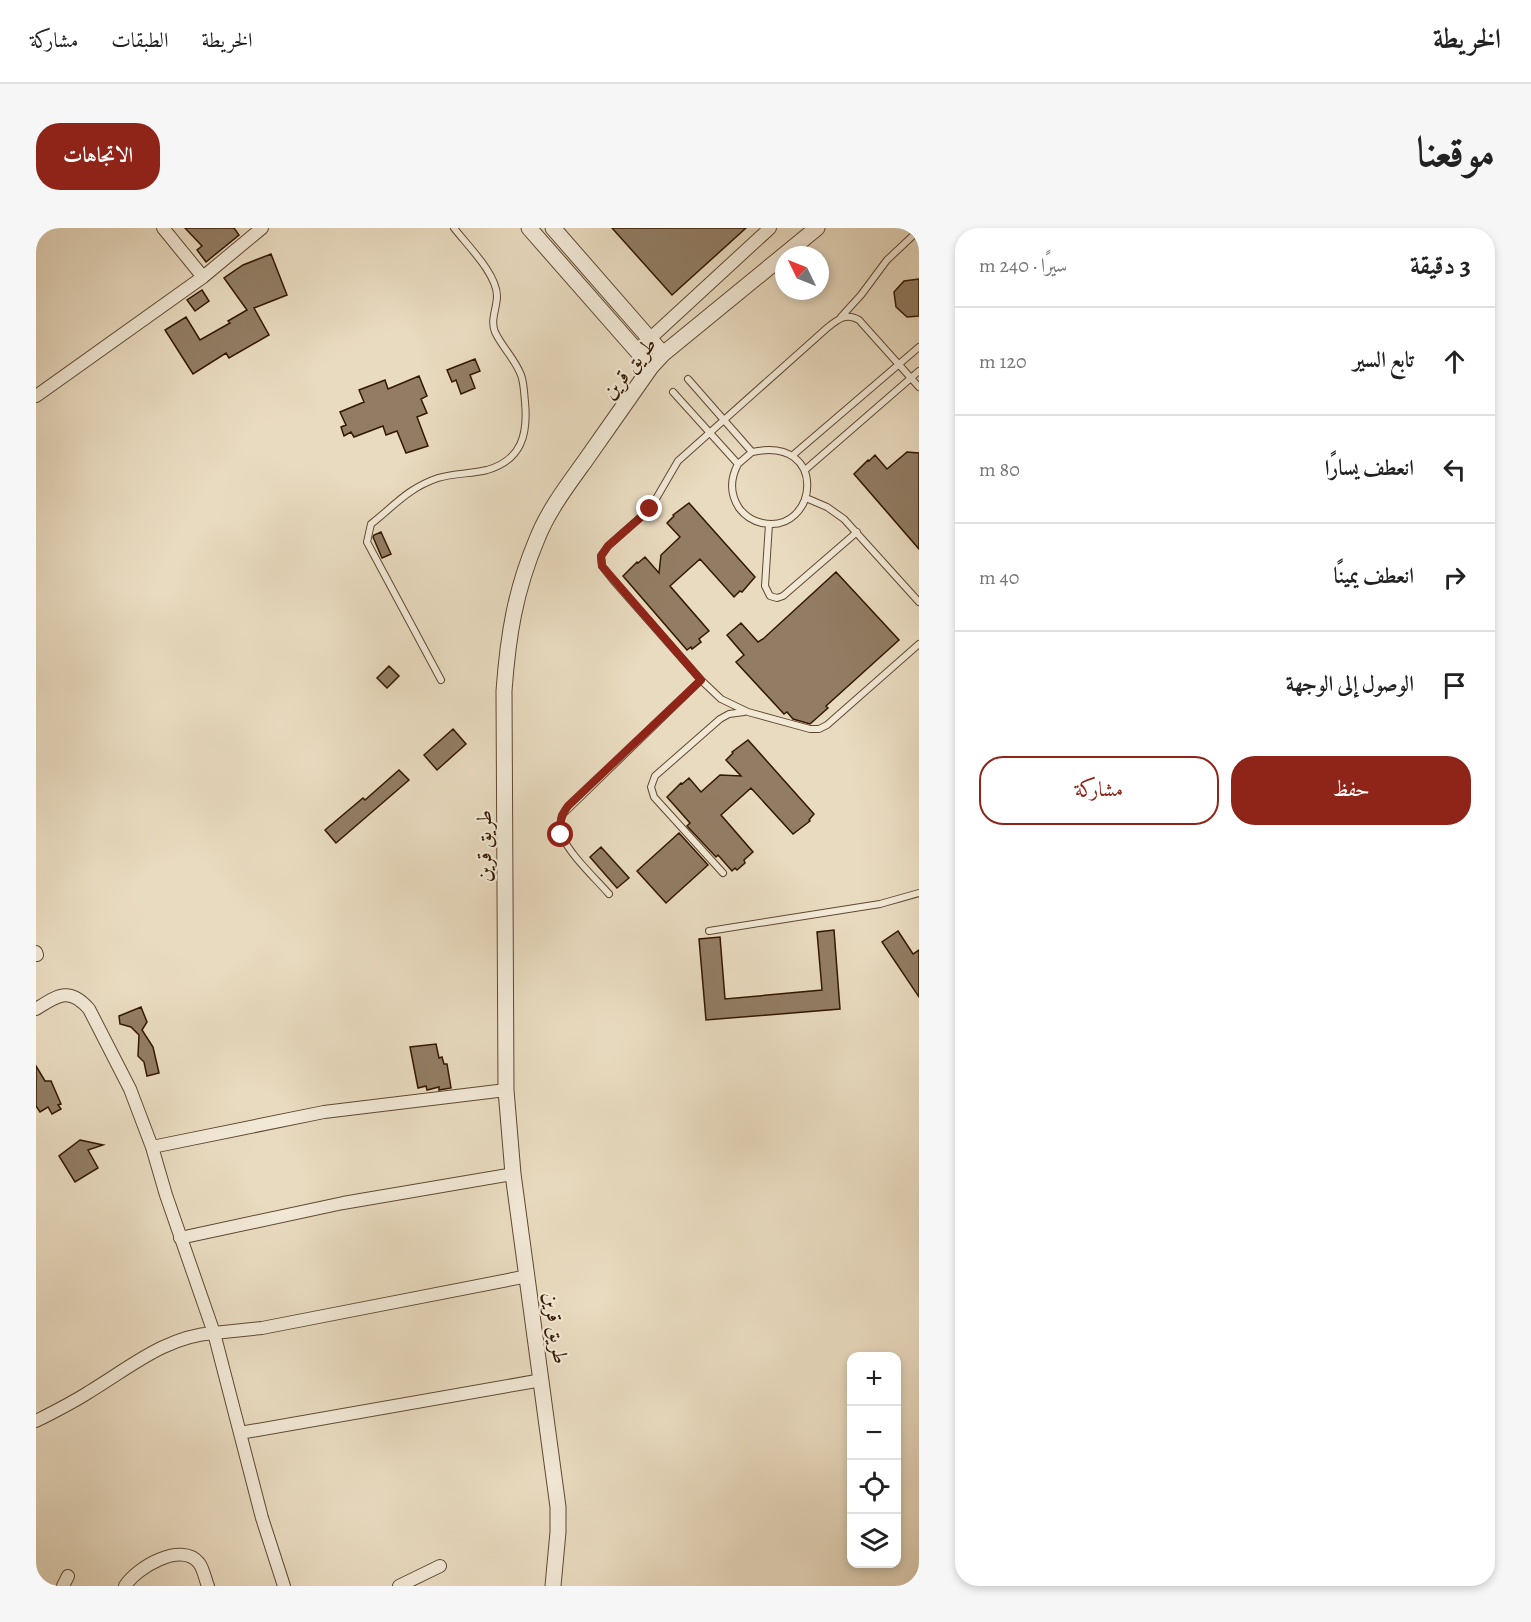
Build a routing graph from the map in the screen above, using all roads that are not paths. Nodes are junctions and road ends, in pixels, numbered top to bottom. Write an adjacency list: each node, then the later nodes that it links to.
1 (164, 228): 9 (street)
2 (262, 228): 9 (street)
3 (454, 228): 34 (lane)
4 (529, 228): 13 (street)
5 (553, 228): 11 (street)
6 (770, 228): 11 (street)
7 (817, 228): 14 (street, طريق قرين)
8 (919, 230): 10 (lane)
9 (203, 277): 22 (street)
10 (841, 318): 15 (lane); 23 (lane)
11 (650, 339): 13 (street); 14 (street)
12 (919, 347): 15 (lane)
13 (637, 351): 16 (street)
14 (663, 354): 16 (street, طريق قرين)
15 (899, 363): 18 (lane); 26 (lane)
16 (651, 367): 42 (street, طريق قرين)
17 (919, 371): 18 (lane)
18 (911, 378): 20 (lane); 28 (lane)
19 (688, 379): 23 (lane)
20 (919, 387)
21 (673, 392): 24 (lane)
22 (36, 396)
23 (724, 420): 24 (lane); 25 (lane)
24 (709, 433): 27 (lane); 35 (lane)
25 (752, 452): 26 (lane); 27 (lane)
26 (793, 455): 28 (lane)
27 (738, 464): 30 (lane)
28 (805, 470): 29 (lane)
29 (806, 498): 30 (lane); 31 (lane)
30 (769, 524): 31 (lane)
31 (857, 532): 32 (lane)
32 (919, 602)
33 (919, 644): 36 (lane)
34 (441, 680)
35 (701, 680): 36 (lane); 39 (lane)
36 (748, 712): 37 (lane)
37 (723, 873)
38 (919, 893): 40 (lane)
39 (609, 894)
40 (709, 931)
41 (36, 1010): 43 (street)
42 (506, 1090): 43 (street); 44 (street, طريق قرين)
43 (152, 1146): 45 (street)
44 (513, 1174): 45 (street); 46 (street, طريق قرين)
45 (180, 1238): 47 (street)
46 (528, 1276): 47 (street); 48 (street, طريق قرين)
47 (214, 1333): 49 (street); 50 (street)
48 (542, 1380): 50 (street); 52 (street, طريق قرين)
49 (36, 1421)
50 (240, 1432): 55 (street)
51 (440, 1566): 56 (street)
52 (552, 1583)
53 (125, 1586): 54 (street)
54 (208, 1586)
55 (284, 1586)
56 (399, 1586)

